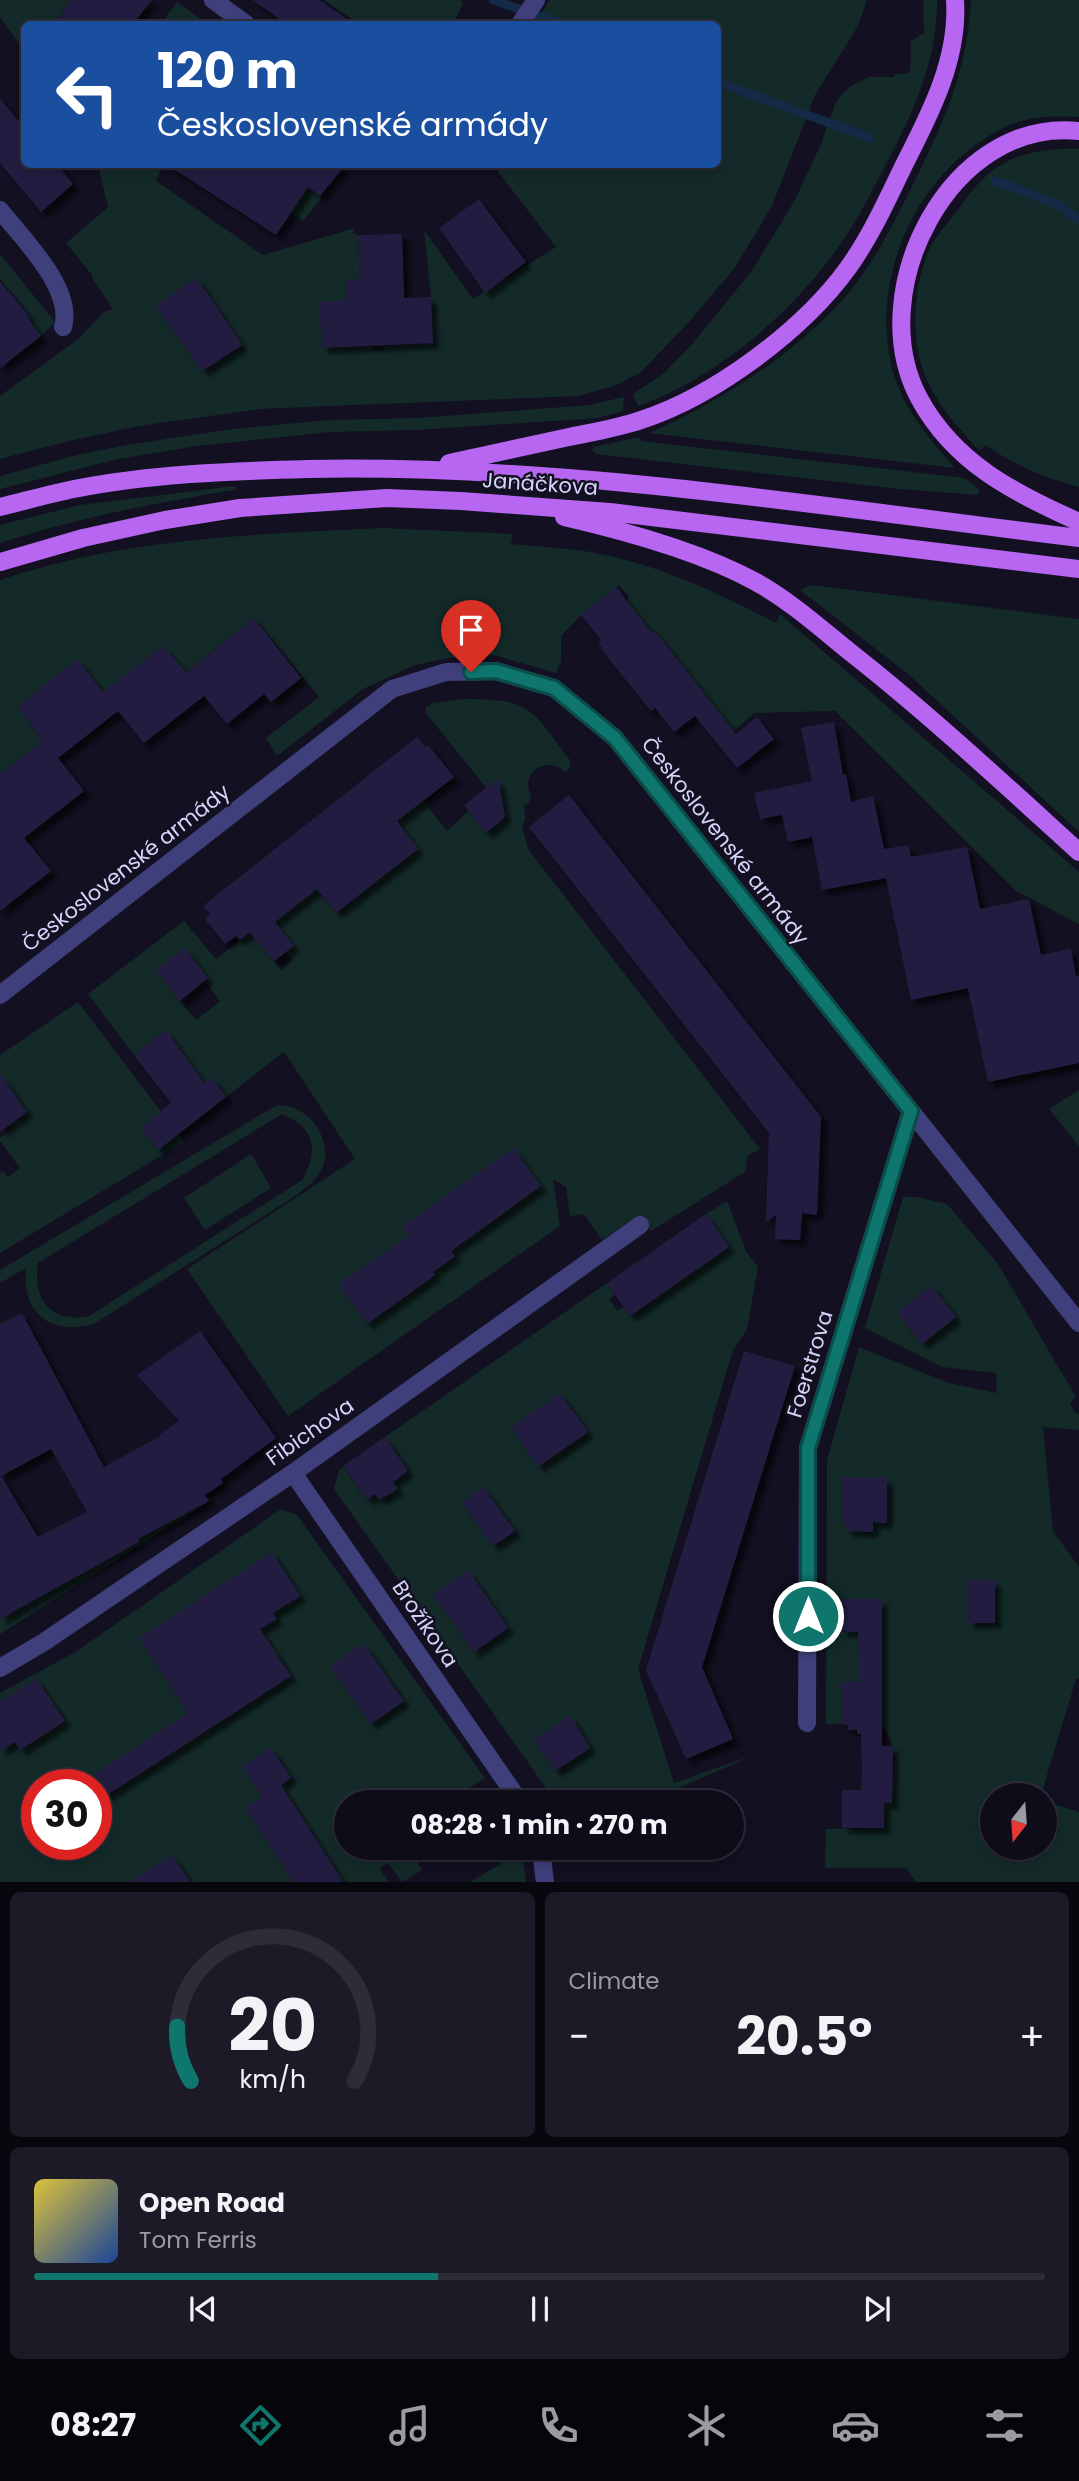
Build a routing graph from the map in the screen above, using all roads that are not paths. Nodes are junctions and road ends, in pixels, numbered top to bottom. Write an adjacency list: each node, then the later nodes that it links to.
1 (213, 0): 3 (street)
2 (955, 0): 7 (main road)
3 (242, 21)
4 (1079, 131): 10 (main road)
5 (0, 210): 6 (street)
6 (63, 327)
7 (425, 468): 9 (main road, Janáčkova); 11 (main road, Janáčkova)
8 (510, 504): 12 (main road, Janáčkova); 13 (main road, Janáčkova); 14 (main road)
9 (0, 507)
10 (1079, 522)
11 (1079, 538)
12 (0, 562)
13 (1079, 569)
14 (1079, 852)
15 (0, 995): 16 (street, Československé armády)
16 (911, 1111): 18 (street, Československé armády); 21 (street, Foerstrova)
17 (640, 1225): 19 (street, Fibichova)
18 (1079, 1323)
19 (293, 1473): 20 (street, Fibichova); 22 (street, Brožíkova)
20 (0, 1668)
21 (807, 1723)
22 (512, 1790)
23 (542, 1860): 24 (street)
24 (545, 1882)

